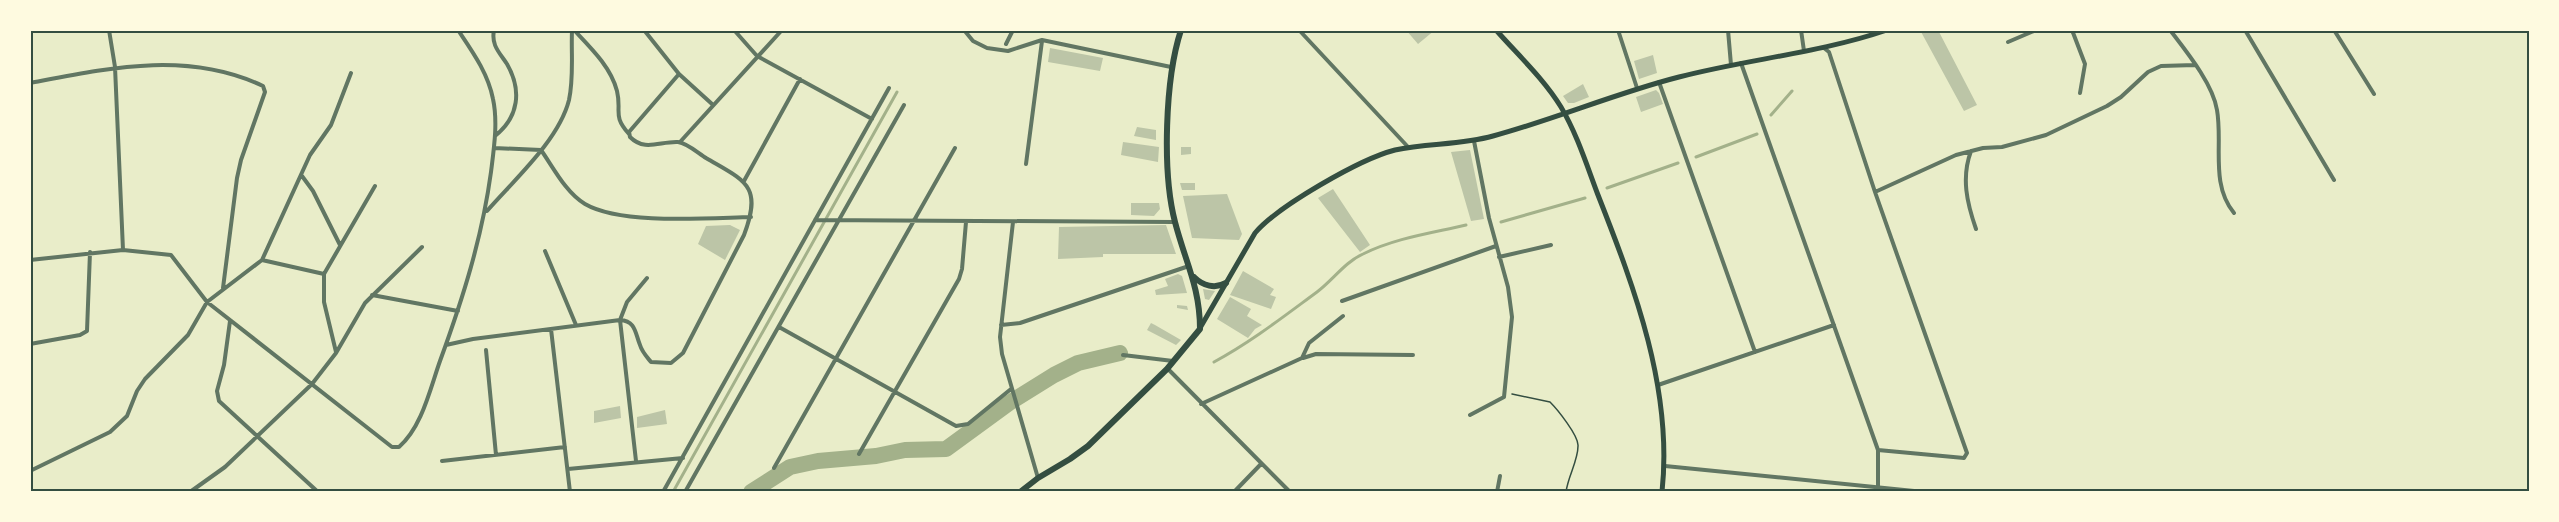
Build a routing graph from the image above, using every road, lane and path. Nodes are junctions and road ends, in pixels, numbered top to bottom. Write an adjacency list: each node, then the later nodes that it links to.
1 (109, 30): 31 (street)
2 (458, 30): 47 (street)
3 (494, 30): 47 (street)
4 (573, 30): 46 (street); 53 (street)
5 (645, 30): 34 (street)
6 (734, 30): 27 (street)
7 (782, 30): 27 (street)
8 (964, 30): 22 (street)
9 (1013, 30): 24 (street)
10 (1181, 30): 32 (main road)
11 (1299, 30): 52 (street)
12 (1496, 30): 44 (main road)
13 (1618, 30): 39 (street)
14 (1728, 30): 29 (street)
15 (1801, 30): 26 (street)
16 (1887, 30): 25 (main road)
17 (2036, 30): 23 (street)
18 (2072, 30): 40 (street)
19 (2170, 30): 30 (street)
20 (2245, 30): 57 (street)
21 (2334, 30): 41 (street)
22 (1042, 40): 32 (street); 55 (street)
23 (2008, 42)
24 (1006, 44)
25 (1824, 48): 26 (main road); 60 (street)
26 (1804, 51): 28 (main road)
27 (757, 56): 35 (street); 42 (street)
28 (1741, 63): 29 (main road); 95 (street)
29 (1731, 65): 36 (main road)
30 (2195, 65): 54 (street); 62 (street)
31 (115, 67): 37 (street); 75 (street); 86 (street)
32 (1171, 67): 69 (main road)
33 (351, 73): 56 (street)
34 (679, 74): 42 (street); 46 (street)
35 (800, 79): 45 (street); 58 (street)
36 (1659, 82): 39 (main road); 103 (street)
37 (30, 83)
38 (890, 88): 45 (street)
39 (1637, 88): 44 (main road)
40 (2080, 93)
41 (2374, 94)
42 (712, 104): 49 (street)
43 (904, 105): 66 (street)
44 (1565, 114): 48 (main road); 112 (main road)
45 (872, 119): 64 (street)
46 (629, 134): 49 (street)
47 (495, 136): 50 (street)
48 (1474, 141): 52 (main road); 73 (street)
49 (680, 142): 58 (street)
50 (494, 148): 53 (street); 61 (street)
51 (955, 148): 65 (street)
52 (1409, 148): 85 (main road)
53 (541, 150): 61 (street); 63 (street)
54 (1971, 151): 60 (street); 70 (street)
55 (1026, 164)
56 (302, 176): 71 (street); 80 (street)
57 (2334, 180)
58 (744, 181): 63 (street)
59 (375, 186): 71 (street)
60 (1875, 192): 122 (street)
61 (486, 212): 90 (street)
62 (2234, 213)
63 (751, 217): 93 (street)
64 (817, 220): 66 (street); 125 (street)
65 (914, 221): 66 (street); 67 (street); 108 (street)
66 (838, 222): 97 (street)
67 (966, 222): 68 (street); 114 (street)
68 (1013, 222): 69 (street); 94 (street)
69 (1175, 222): 81 (main road)
70 (1976, 229)
71 (340, 245): 82 (street)
72 (1551, 245): 78 (street)
73 (1496, 246): 78 (street); 88 (street)
74 (422, 247): 87 (street)
75 (123, 250): 77 (street); 89 (street)
76 (544, 251): 96 (street)
77 (90, 252): 79 (street); 100 (street)
78 (1499, 257): 115 (street)
79 (30, 260)
80 (262, 260): 82 (street); 86 (street)
81 (1190, 266): 83 (main road); 94 (street)
82 (324, 274): 104 (street)
83 (1194, 276): 85 (main road); 99 (main road)
84 (647, 278): 93 (street)
85 (1226, 283): 99 (main road)
86 (223, 288): 89 (street)
87 (372, 295): 90 (street); 104 (street)
88 (1342, 301)
89 (207, 302): 92 (street); 132 (street)
90 (458, 311): 101 (street)
91 (1343, 316): 107 (street)
92 (230, 320): 111 (street); 120 (street)
93 (620, 320): 96 (street); 127 (street)
94 (1001, 325): 113 (street)
95 (1834, 325): 103 (street); 122 (street)
96 (576, 326): 98 (street)
97 (779, 327): 108 (street); 140 (street)
98 (551, 329): 101 (street); 121 (street)
99 (1200, 329): 109 (main road)
100 (30, 344)
101 (446, 345): 111 (street)
102 (486, 350): 124 (street)
103 (1755, 352): 112 (street)
104 (336, 353): 111 (street)
105 (1123, 355): 109 (street)
106 (1413, 355): 107 (street)
107 (1302, 358): 117 (street)
108 (836, 359): 114 (street); 130 (street)
109 (1174, 361): 110 (main road)
110 (1167, 369): 117 (street); 134 (main road)
111 (312, 384): 120 (street)
112 (1658, 385): 129 (main road)
113 (1011, 389): 114 (street); 134 (street)
114 (894, 392): 123 (street)
115 (1505, 393): 119 (street); 145 (path)
116 (30, 404): 118 (street)
117 (1201, 404): 128 (street)
118 (30, 412)
119 (1470, 415)
120 (257, 436): 136 (street); 137 (street)
121 (565, 447): 124 (street); 131 (street)
122 (1878, 450): 135 (street)
123 (859, 454)
124 (496, 455): 126 (street)
125 (683, 458): 127 (street); 139 (street)
126 (442, 461)
127 (636, 461): 131 (street)
128 (1261, 464): 142 (street); 143 (street)
129 (1665, 466): 135 (street); 146 (main road)
130 (774, 468)
131 (568, 469): 138 (street)
132 (30, 471)
133 (1500, 476): 144 (street)
134 (1038, 477): 141 (main road)
135 (1878, 486): 147 (street)
136 (192, 491)
137 (318, 492)
138 (570, 492)
139 (663, 492)
140 (685, 492)
141 (1022, 492)
142 (1234, 492)
143 (1290, 492)
144 (1497, 492)
145 (1566, 492)
146 (1662, 492)
147 (1924, 492)

